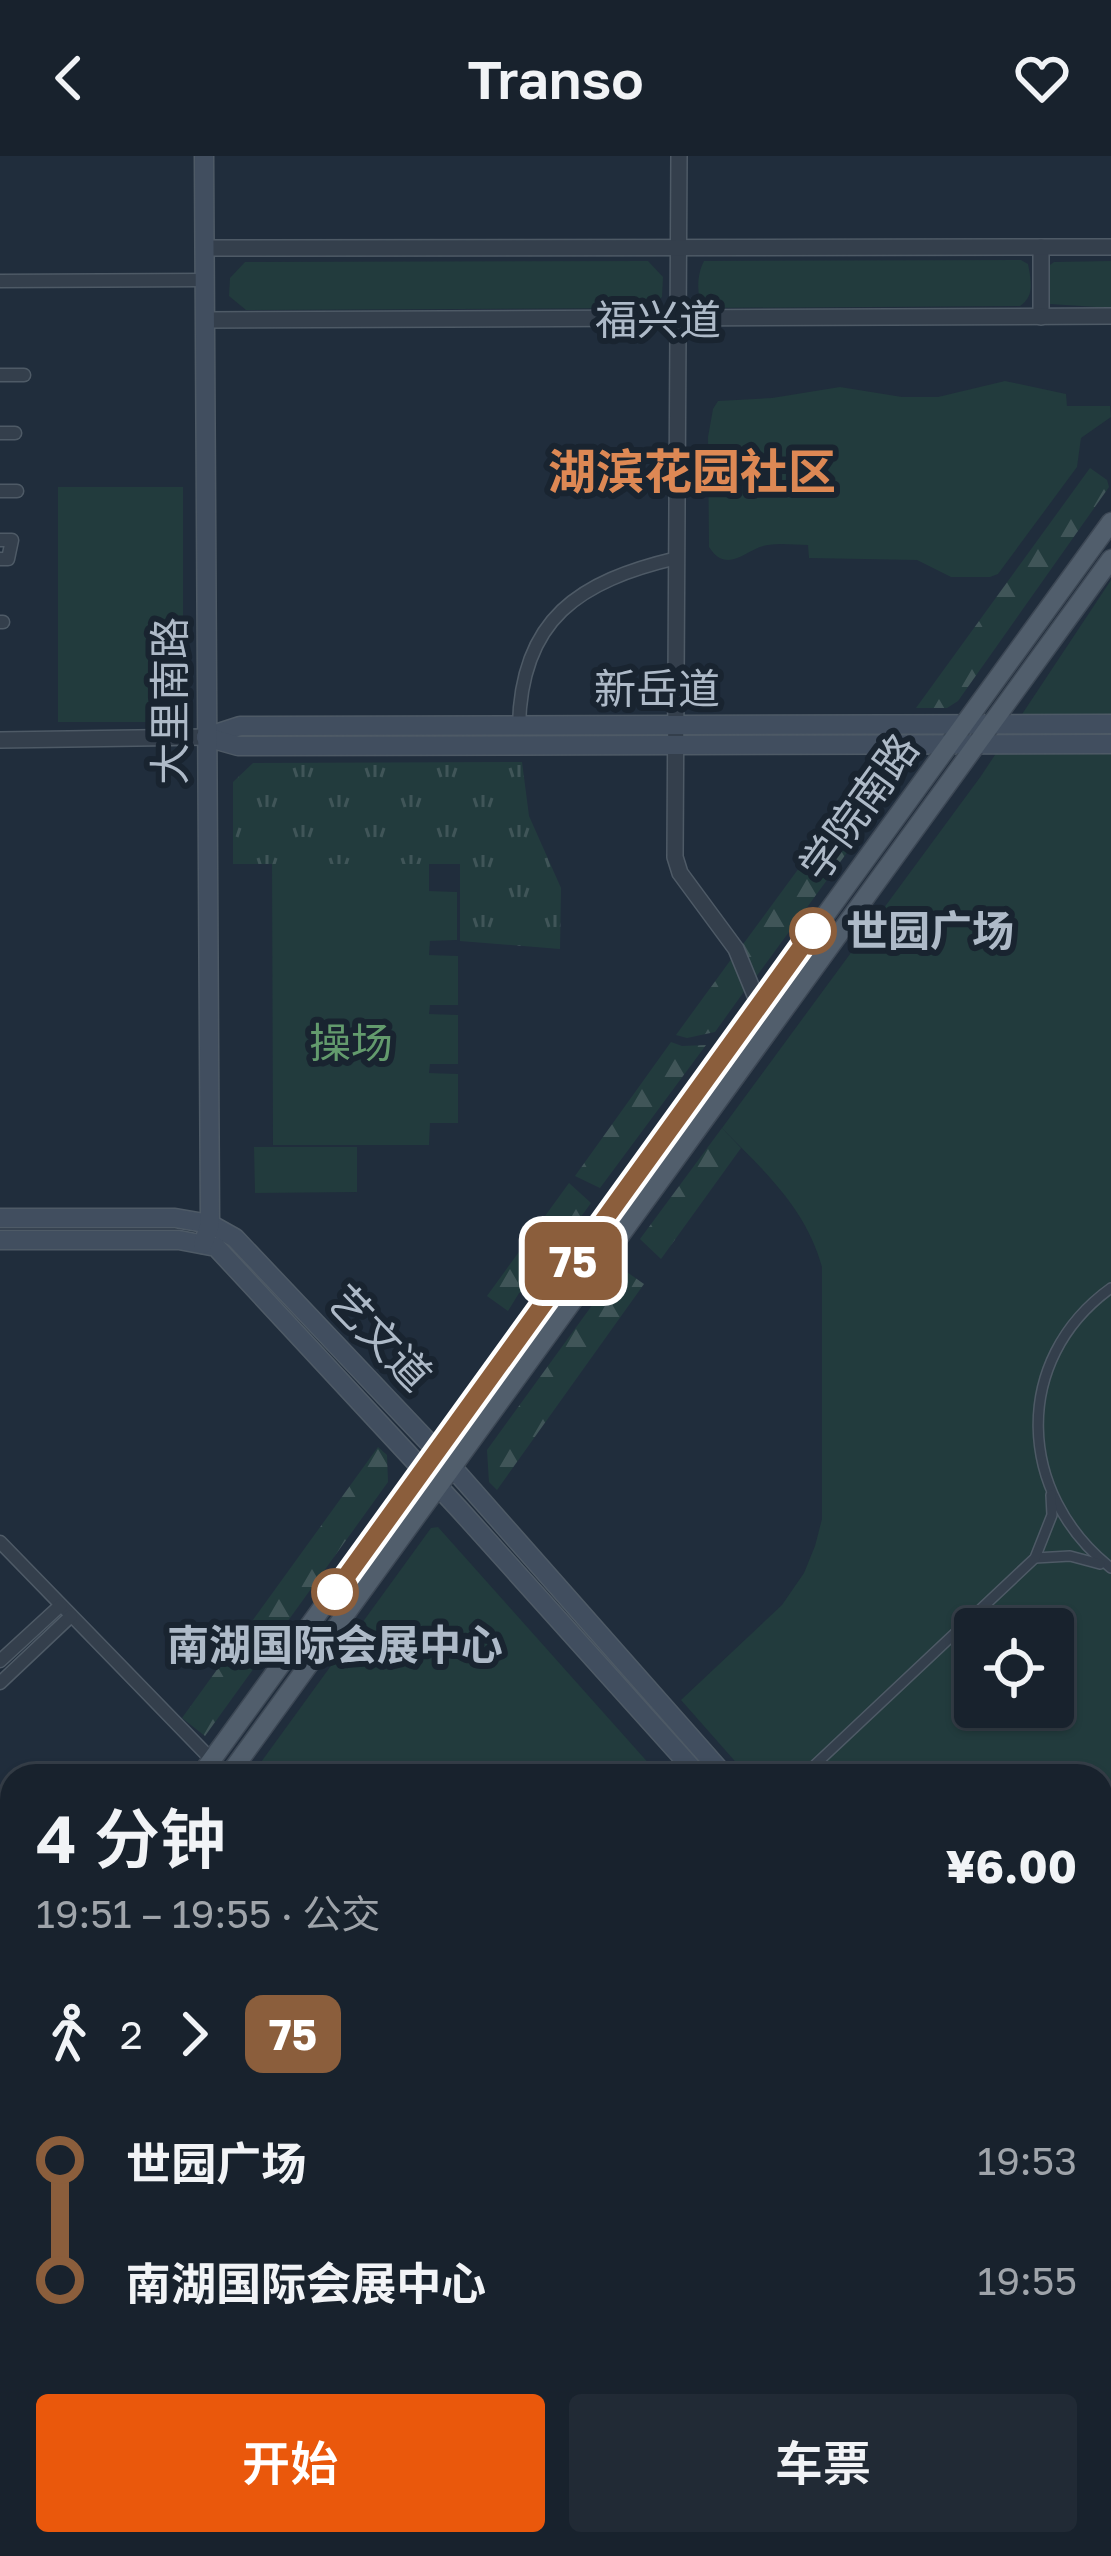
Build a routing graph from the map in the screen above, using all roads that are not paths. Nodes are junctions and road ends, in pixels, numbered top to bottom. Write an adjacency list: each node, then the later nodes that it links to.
1 (204, 156): 3 (main road, 大里南路)
2 (679, 156): 4 (street)
3 (205, 248): 4 (street, 福兴道); 7 (main road, 大里南路)
4 (679, 248): 5 (street, 福兴道); 12 (street)
5 (1041, 248): 6 (street, 福兴道); 10 (street)
6 (1111, 248)
7 (205, 280): 8 (street); 11 (main road, 大里南路)
8 (0, 281)
9 (1111, 316): 10 (street, 福兴道)
10 (1041, 317): 12 (street, 福兴道)
11 (205, 320): 12 (street, 福兴道); 29 (main road, 大里南路)
12 (678, 320): 21 (street)
13 (0, 375): 14 (street)
14 (24, 375)
15 (0, 433): 16 (street)
16 (15, 433)
17 (0, 490): 18 (street)
18 (17, 490)
19 (1111, 522): 24 (main road, 学院南路)
20 (0, 540): 22 (street)
21 (677, 558): 27 (street); 28 (street)
22 (0, 559)
23 (1111, 559): 26 (main road, 学院南路)
24 (963, 724): 26 (main road, 新岳道); 28 (main road, 新岳道); 32 (main road, 学院南路)
25 (1111, 724): 26 (main road, 新岳道)
26 (992, 725): 33 (main road, 学院南路)
27 (519, 726): 28 (main road, 新岳道); 29 (main road, 新岳道)
28 (676, 735): 29 (main road, 新岳道); 32 (main road, 新岳道); 34 (street)
29 (206, 737): 30 (street, 新岳道); 36 (main road, 大里南路)
30 (0, 740)
31 (1111, 744): 33 (main road, 新岳道)
32 (949, 745): 33 (main road, 新岳道); 34 (main road, 学院南路)
33 (976, 745): 41 (main road, 学院南路)
34 (759, 1005): 40 (main road, 学院南路)
35 (0, 1218): 36 (main road)
36 (211, 1224): 38 (main road, 大里南路); 40 (main road, 艺文道)
37 (0, 1240): 38 (main road)
38 (203, 1244): 42 (main road, 艺文道)
39 (1111, 1288): 44 (street)
40 (437, 1450): 41 (main road, 艺文道); 42 (main road, 学院南路)
41 (453, 1468): 43 (main road, 学院南路); 55 (main road, 艺文道)
42 (423, 1471): 43 (main road, 艺文道); 52 (main road, 学院南路)
43 (440, 1488): 53 (main road, 学院南路); 54 (main road, 艺文道)
44 (1051, 1495): 46 (street); 47 (street)
45 (0, 1542): 48 (street)
46 (1035, 1558): 47 (street); 56 (street)
47 (1110, 1567)
48 (66, 1610): 49 (street); 50 (street); 51 (street)
49 (0, 1661)
50 (0, 1683)
51 (202, 1764)
52 (209, 1764)
53 (237, 1764)
54 (688, 1764)
55 (714, 1764)
56 (816, 1764)

